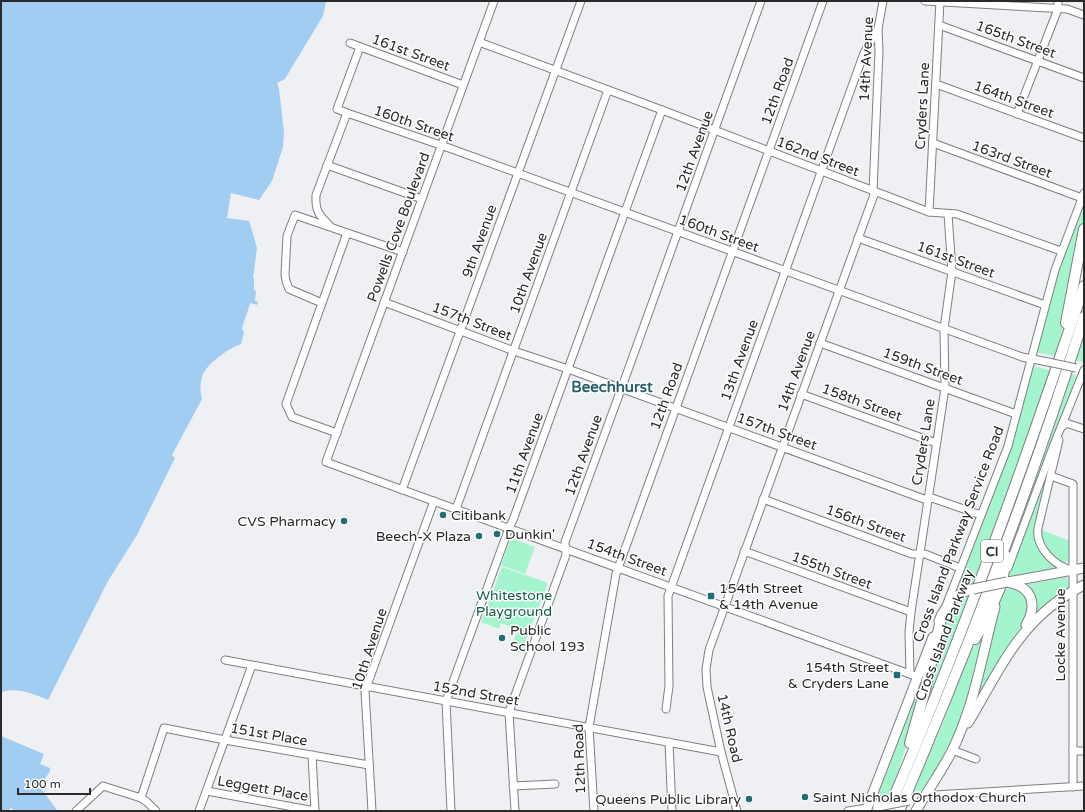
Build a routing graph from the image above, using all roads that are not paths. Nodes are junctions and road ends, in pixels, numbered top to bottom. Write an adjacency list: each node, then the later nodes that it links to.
1 (494, 1): 12 (street, Powells Cove Boulevard)
2 (581, 1): 16 (street, 9th Avenue)
3 (761, 1): 24 (street, 12th Avenue)
4 (823, 1): 28 (street, 12th Road)
5 (883, 1): 11 (street, 14th Avenue)
6 (925, 1): 7 (street)
7 (940, 1): 8 (street); 10 (street, Cryders Lane)
8 (1058, 5): 9 (street); 15 (street)
9 (1084, 15)
10 (939, 24): 15 (street, 165th Street); 18 (street, Cryders Lane)
11 (878, 29): 30 (street, 13th Avenue); 32 (street, 14th Avenue)
12 (479, 42): 16 (street, 162nd Street); 19 (street, Powells Cove Boulevard)
13 (350, 43): 14 (street, 161st Street)
14 (360, 47): 19 (street, 161st Street); 22 (street)
15 (1039, 62): 17 (street, 165th Street); 23 (street)
16 (555, 71): 20 (street, 162nd Street); 31 (street, 9th Avenue)
17 (1084, 78)
18 (936, 84): 23 (street, 164th Street); 26 (street, Cryders Lane)
19 (463, 85): 27 (street, Powells Cove Boulevard)
20 (608, 90): 21 (street, 162nd Street); 33 (street, 10th Avenue)
21 (662, 110): 24 (street, 162nd Street); 36 (street, 11th Avenue)
22 (347, 113): 27 (street, 160th Street); 29 (street)
23 (1017, 114): 25 (street, 164th Street)
24 (715, 131): 28 (street, 162nd Street); 41 (street, 12th Avenue)
25 (1084, 138)
26 (933, 144): 34 (street, 163rd Street); 37 (street, Cryders Lane)
27 (441, 146): 31 (street, 160th Street); 35 (street, Powells Cove Boulevard)
28 (768, 151): 30 (street, 162nd Street); 44 (street, 12th Road)
29 (327, 165): 35 (street); 39 (street)
30 (822, 172): 32 (street, 162nd Street); 47 (street, 13th Avenue)
31 (517, 173): 33 (street, 160th Street); 56 (street, 9th Avenue)
32 (874, 191): 37 (street, 162nd Street); 43 (street, 14th Avenue)
33 (571, 193): 36 (street, 160th Street); 58 (street, 10th Avenue)
34 (1083, 196): 45 (street, Cross Island Parkway Service Road)
35 (422, 200): 46 (street, Powells Cove Boulevard)
36 (625, 212): 41 (street, 160th Street); 60 (street, 11th Avenue)
37 (929, 212): 38 (street, 162nd Street)
38 (948, 214): 45 (street, 162nd Street); 48 (street, Cryders Lane)
39 (332, 228): 42 (street); 52 (street)
40 (1084, 229): 62 (highway)
41 (678, 232): 44 (street, 160th Street); 64 (street, 12th Avenue)
42 (347, 233): 46 (street); 52 (street)
43 (858, 238): 48 (street, 161st Street); 50 (street, 14th Avenue)
44 (732, 251): 47 (street, 160th Street); 66 (street, 12th Road)
45 (1062, 251): 53 (street, Cross Island Parkway Service Road)
46 (403, 252): 51 (street, Powells Cove Boulevard)
47 (786, 271): 50 (street, 160th Street); 69 (street, 13th Avenue)
48 (952, 271): 53 (street, 161st Street); 55 (street, Cryders Lane)
49 (1084, 286): 62 (highway, Cross Island Parkway / CI)
50 (839, 290): 55 (street, 160th Street); 57 (street, 14th Avenue)
51 (384, 302): 56 (street, 157th Street); 71 (street, Powells Cove Boulevard)
52 (322, 303): 71 (street)
53 (1045, 305): 59 (street, Cross Island Parkway Service Road)
54 (1084, 317): 74 (highway, Cross Island Parkway / CI)
55 (944, 329): 59 (street, 160th Street); 63 (street, Cryders Lane)
56 (460, 330): 58 (street, 157th Street); 77 (street, 9th Avenue)
57 (820, 343): 63 (street, 159th Street); 65 (street, 14th Avenue)
58 (514, 351): 60 (street, 157th Street); 81 (street, 10th Avenue)
59 (1031, 359): 61 (street, 160th Street, bridge); 67 (street, Cross Island Parkway Service Road)
60 (568, 369): 64 (street, 157th Street); 83 (street, 11th Avenue)
61 (1084, 370): 68 (street)
62 (1055, 374): 137 (highway, Cross Island Parkway / CI)
63 (945, 388): 67 (street, 159th Street); 72 (street, Cryders Lane)
64 (622, 389): 66 (street, 157th Street); 84 (street, 12th Avenue)
65 (801, 394): 72 (street, 158th Street); 73 (street, 14th Avenue)
66 (675, 408): 69 (street, 157th Street); 87 (street, 12th Road)
67 (1016, 414): 82 (street, Cross Island Parkway Service Road)
68 (1064, 422): 70 (street); 76 (street); 91 (street)
69 (728, 428): 73 (street, 157th Street); 93 (street, 13th Avenue)
70 (1084, 429)
71 (337, 433): 75 (street, Powells Cove Boulevard)
72 (936, 443): 78 (street, Cryders Lane)
73 (782, 447): 78 (street, 157th Street); 79 (street, 14th Avenue)
74 (1035, 460): 91 (highway); 104 (highway, Cross Island Parkway / CI)
75 (326, 462): 77 (street, 154th Street)
76 (1051, 476): 90 (street, Locke Avenue); 90 (street)
77 (402, 490): 80 (street, 154th Street)
78 (927, 498): 82 (street, 157th Street); 86 (street, Cryders Lane)
79 (763, 499): 85 (street, 14th Avenue); 86 (street, 156th Street)
80 (434, 501): 81 (street, 154th Street); 103 (street, 10th Avenue)
81 (456, 509): 83 (street, 154th Street)
82 (981, 515): 88 (street, Cross Island Parkway Service Road)
83 (509, 528): 84 (street, 154th Street); 105 (street, 11th Avenue)
84 (566, 549): 87 (street, 154th Street); 107 (street, 12th Avenue)
85 (744, 551): 95 (street, 14th Avenue); 96 (street, 155th Street)
86 (920, 555): 88 (street, 156th Street); 96 (street, Cryders Lane)
87 (618, 568): 93 (street, 154th Street); 108 (street, 12th Road)
88 (960, 568): 97 (street, Cross Island Parkway Service Road)
89 (1084, 568): 90 (main road)
90 (1073, 570): 91 (main road); 94 (street, Locke Avenue)
91 (1004, 583): 97 (main road, bridge); 99 (main road); 104 (highway); 111 (main road)
92 (1084, 585): 94 (main road)
93 (670, 587): 95 (street, 154th Street); 106 (street, 13th Avenue)
94 (1073, 591): 99 (main road); 112 (street, Locke Avenue)
95 (724, 606): 98 (street, 14th Avenue); 102 (street, 154th Street)
96 (911, 612): 102 (street, Cryders Lane)
97 (942, 615): 102 (main road, Cross Island Parkway Service Road); 137 (highway)
98 (709, 650): 114 (street, 14th Road)
99 (1008, 654): 111 (main road)
100 (225, 660): 101 (street, 152nd Street)
101 (252, 665): 103 (street, 152nd Street); 109 (street)
102 (914, 676): 125 (main road, Cross Island Parkway Service Road)
103 (367, 686): 105 (street, 152nd Street); 117 (street, 10th Avenue)
104 (950, 687): 138 (highway, Cross Island Parkway / CI)
105 (446, 701): 107 (street, 152nd Street); 131 (street, 11th Avenue)
106 (666, 709)
107 (509, 712): 108 (street, 152nd Street); 119 (street, 12th Avenue)
108 (589, 727): 110 (street, 152nd Street); 133 (street, 12th Road)
109 (225, 740): 115 (street, 151st Place); 122 (street); 123 (street, 151st Place)
110 (669, 742): 114 (street, 152nd Street); 134 (street)
111 (952, 750): 116 (street); 124 (main road)
112 (1073, 751): 113 (street); 121 (street, Locke Avenue)
113 (1084, 751)
114 (721, 752): 135 (street, 14th Road)
115 (312, 755): 117 (street, 151st Place); 129 (street)
116 (976, 759)
117 (369, 765): 130 (street, 10th Avenue)
118 (556, 784): 119 (street)
119 (513, 786): 132 (street, 12th Avenue)
120 (1084, 786): 121 (street)
121 (1073, 787): 124 (street)
122 (207, 791): 128 (street); 129 (street, Leggett Place)
123 (141, 798): 126 (street); 127 (street)
124 (923, 798): 125 (main road, bridge); 139 (main road)
125 (866, 809): 136 (street)
126 (76, 811)
127 (156, 811)
128 (199, 811)
129 (315, 811)
130 (372, 811)
131 (451, 811)
132 (515, 811)
133 (594, 811)
134 (672, 811)
135 (738, 811)
136 (848, 811)
137 (888, 811)
138 (899, 811)
139 (916, 811)

